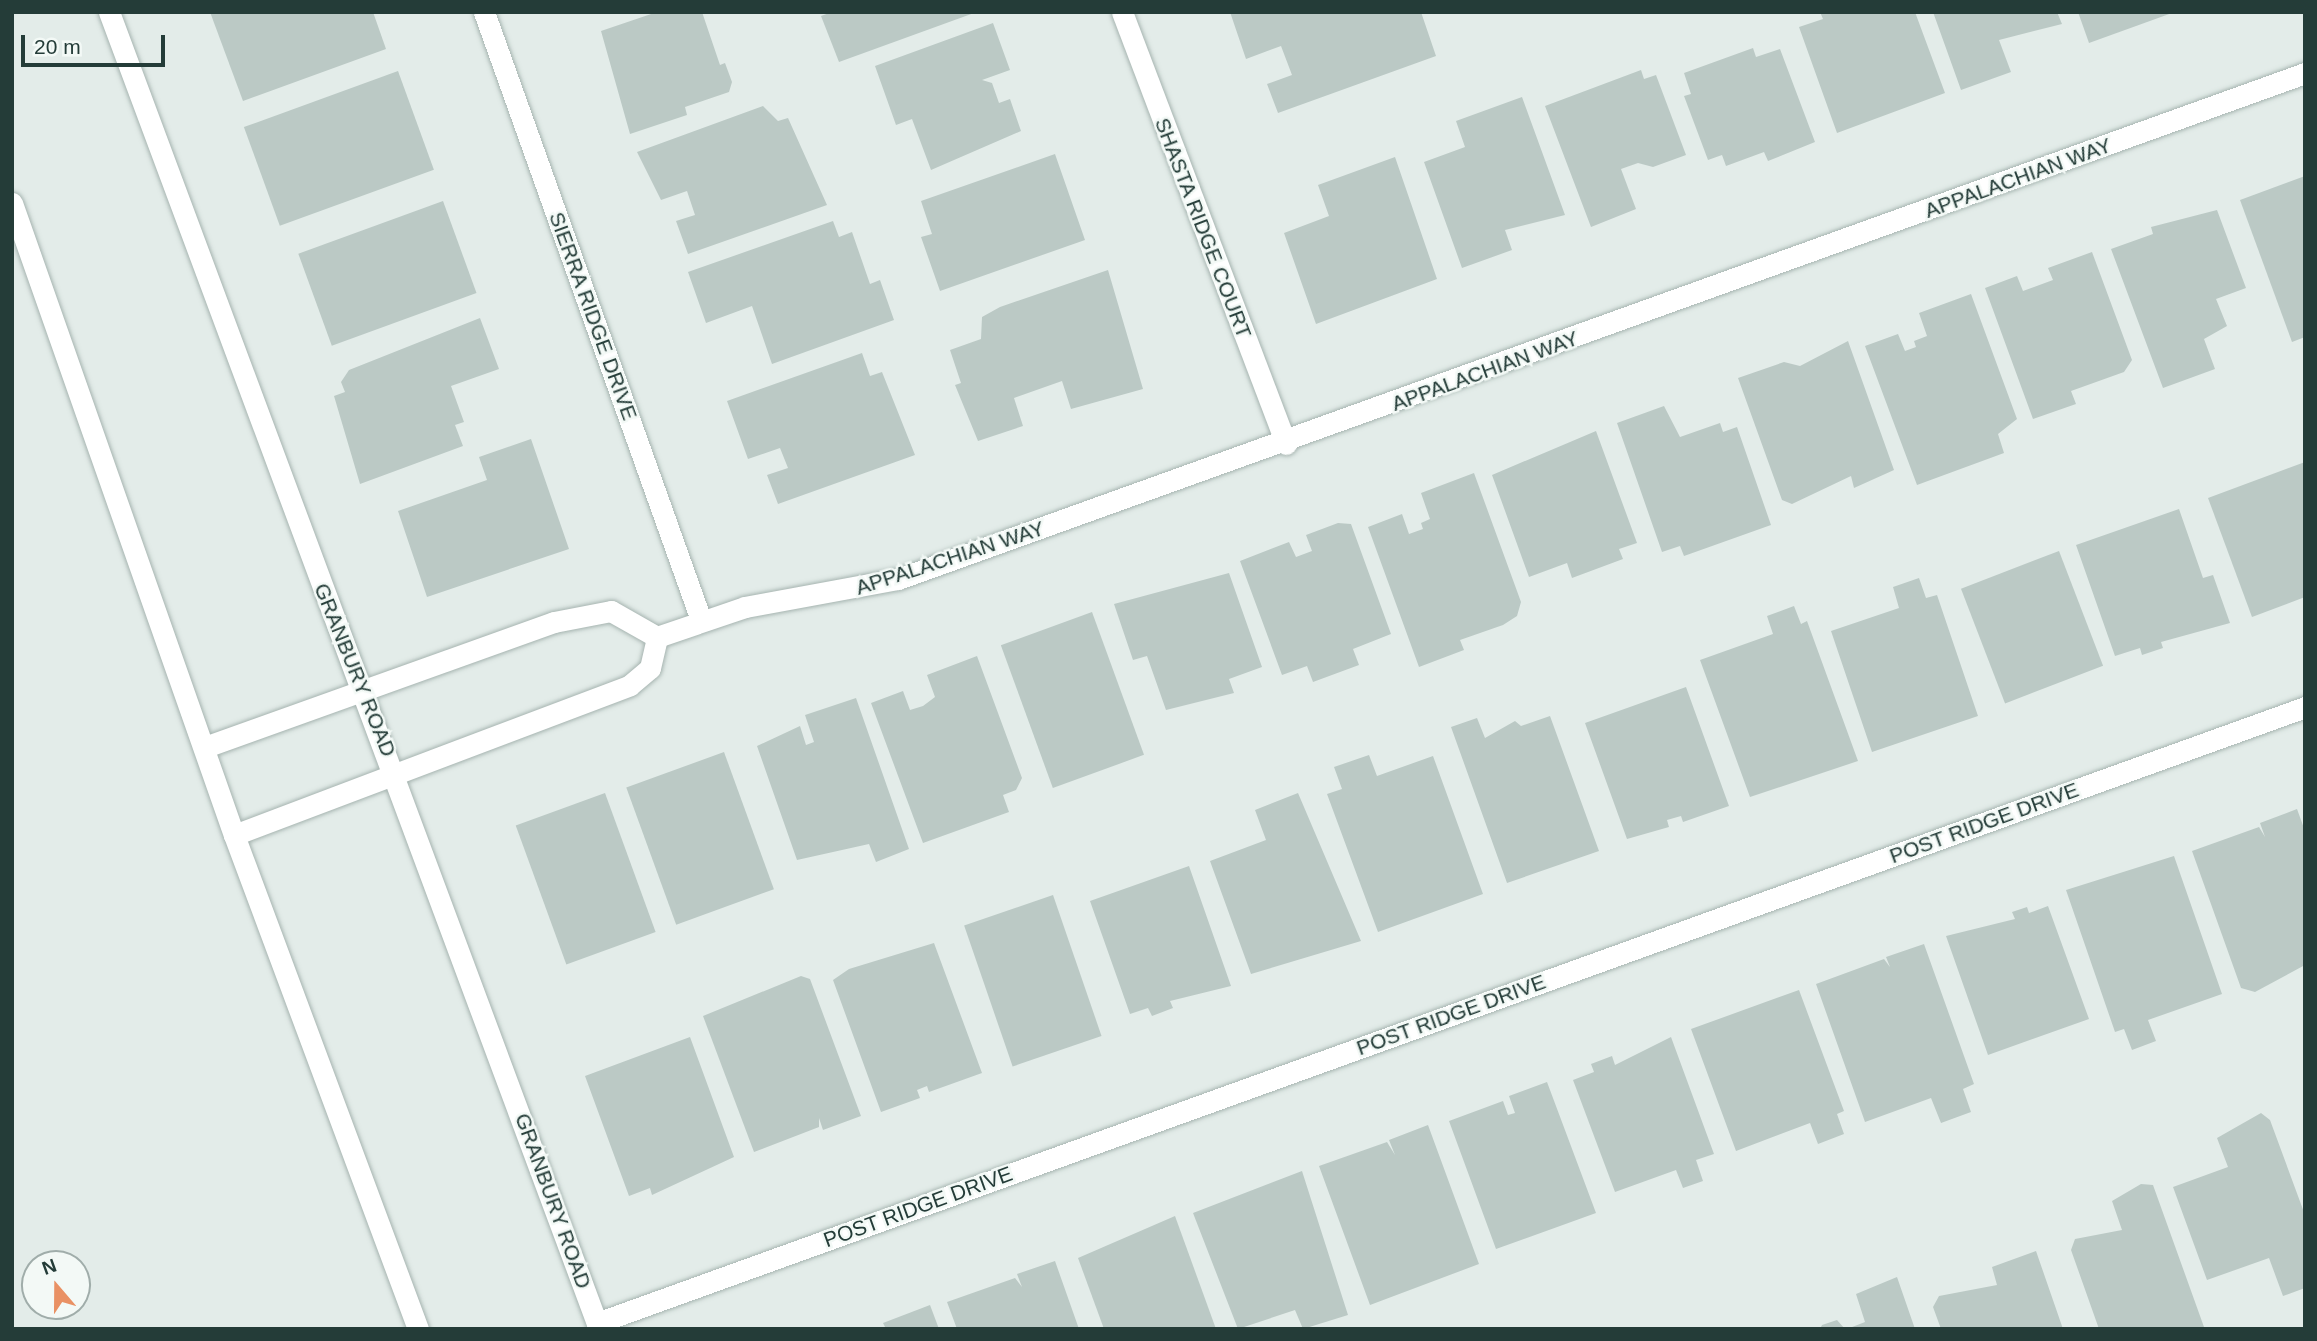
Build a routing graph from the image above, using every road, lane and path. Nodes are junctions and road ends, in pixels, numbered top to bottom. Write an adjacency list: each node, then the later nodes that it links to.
1 (109, 12): 9 (street, GRANBURY ROAD)
2 (484, 12): 7 (street, SIERRA RIDGE DRIVE)
3 (1122, 12): 6 (street, SHASTA RIDGE COURT)
4 (2305, 73): 6 (street, APPALACHIAN WAY)
5 (12, 203): 11 (street)
6 (1286, 444): 7 (street, APPALACHIAN WAY)
7 (701, 620): 8 (street, APPALACHIAN WAY)
8 (657, 636): 9 (street); 12 (street)
9 (361, 694): 11 (street); 12 (street, GRANBURY ROAD)
10 (2305, 707): 14 (street, POST RIDGE DRIVE)
11 (205, 747): 13 (street)
12 (398, 775): 13 (street); 14 (street, GRANBURY ROAD)
13 (234, 835): 15 (street)
14 (598, 1326)
15 (418, 1329)

